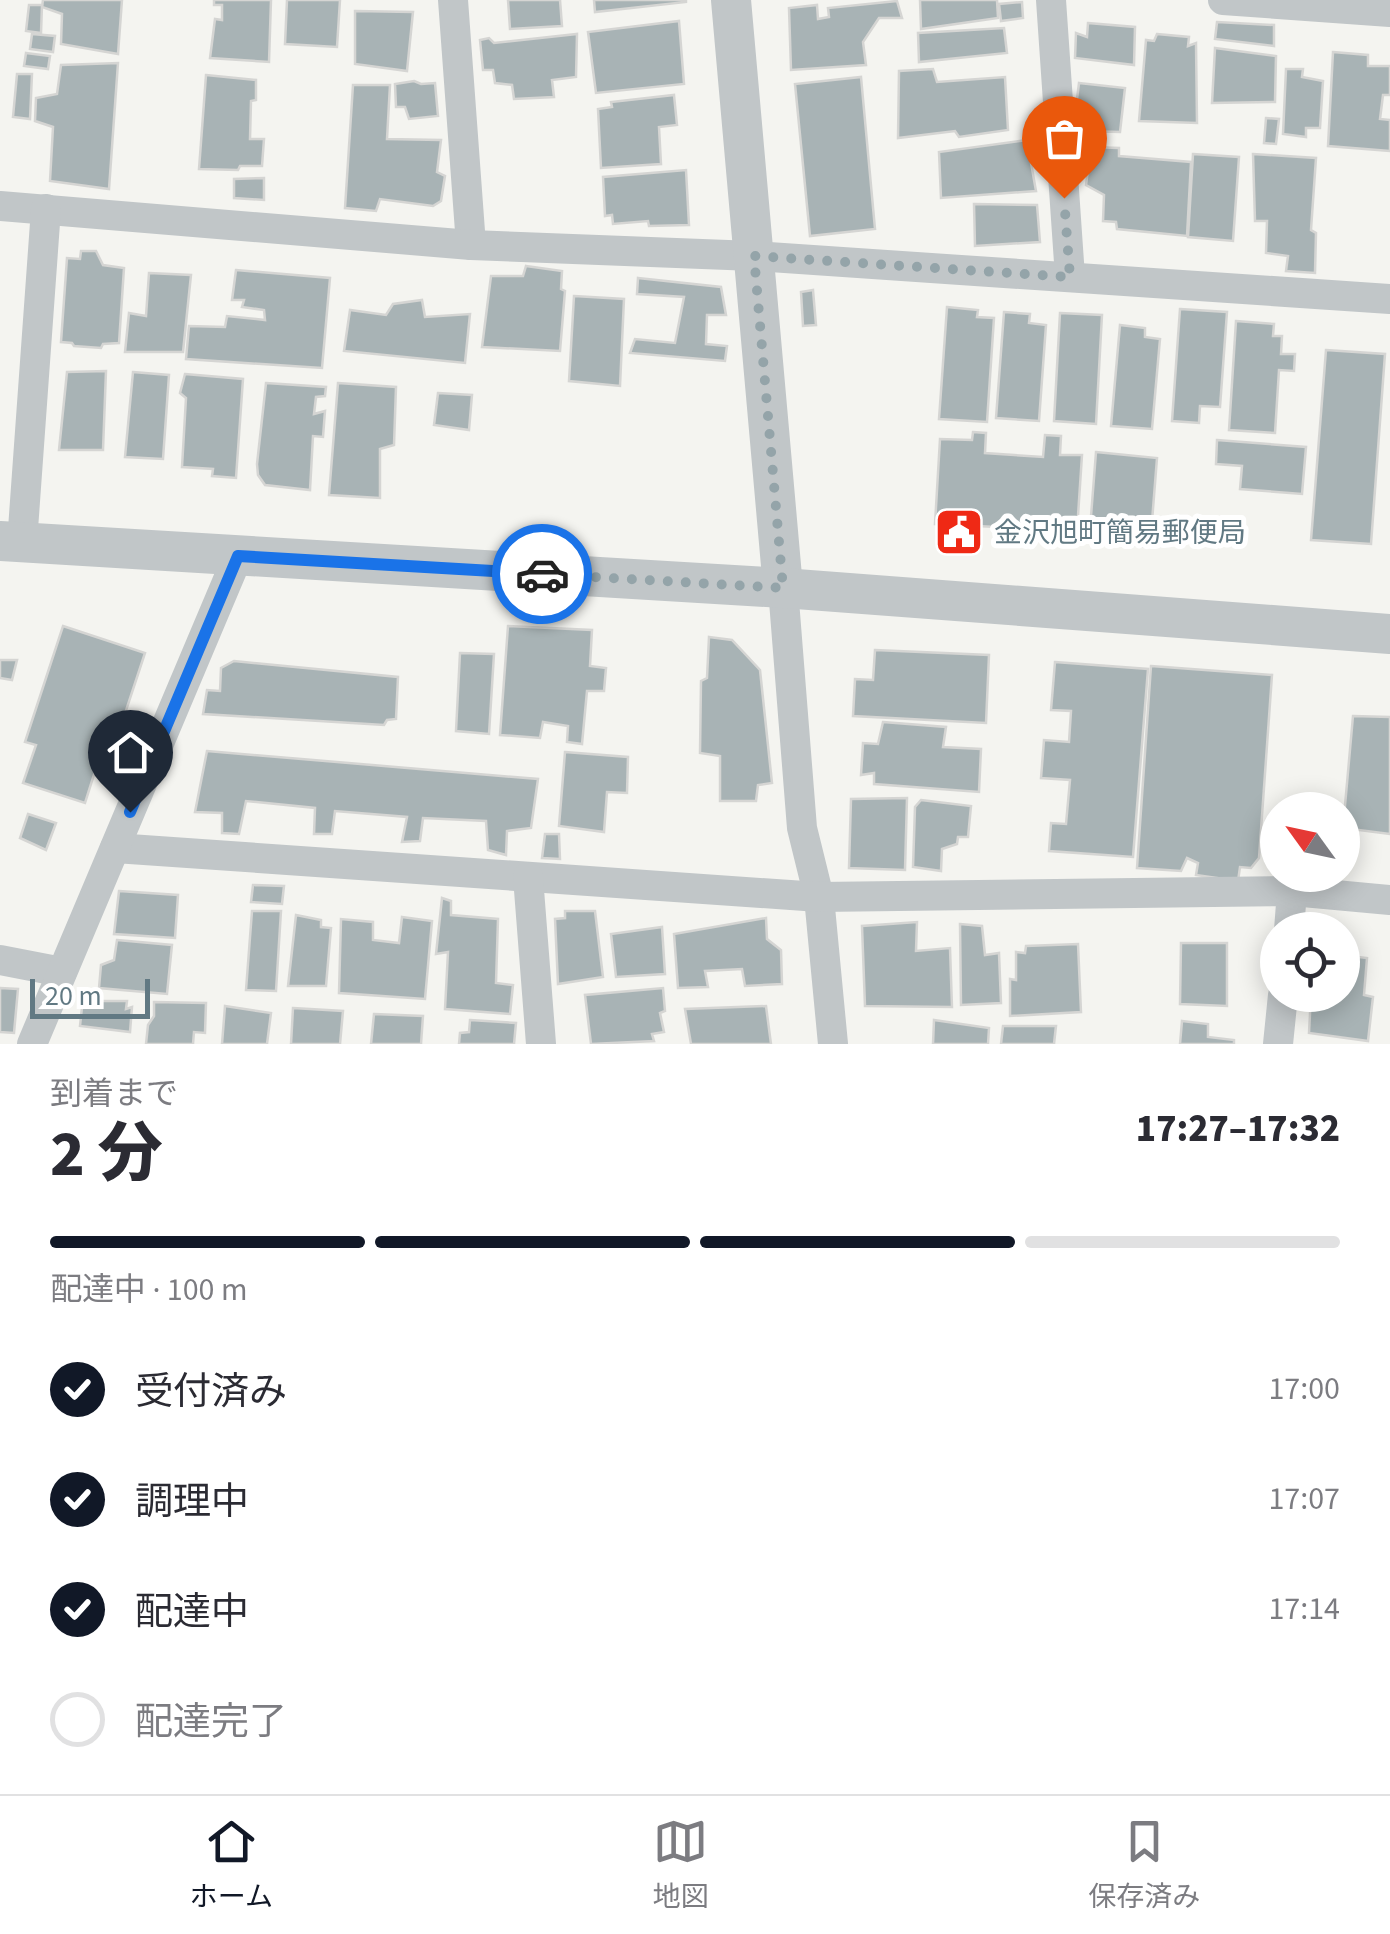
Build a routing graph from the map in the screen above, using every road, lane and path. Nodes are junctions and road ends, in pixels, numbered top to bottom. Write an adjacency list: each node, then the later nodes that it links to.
1 (453, 0): 8 (street)
2 (731, 0): 9 (street)
3 (1051, 0): 10 (street)
4 (1223, 0): 5 (street)
5 (1390, 12)
6 (0, 206): 7 (street)
7 (46, 210): 8 (street); 12 (street)
8 (471, 245): 9 (street)
9 (754, 256): 10 (street); 14 (street)
10 (1070, 277): 11 (street)
11 (1390, 299)
12 (11, 542): 13 (street)
13 (238, 556): 14 (street); 16 (street)
14 (783, 588): 15 (street); 20 (street)
15 (1390, 634)
16 (115, 848): 17 (street); 23 (street)
17 (528, 877): 20 (street); 26 (street)
18 (1260, 891): 20 (street)
19 (1303, 892): 21 (street)
20 (818, 897): 27 (street)
21 (1390, 900)
22 (0, 960): 23 (street)
23 (62, 972): 25 (street)
24 (1281, 1012): 28 (street)
25 (32, 1044)
26 (541, 1044)
27 (833, 1044)
28 (1278, 1044)

